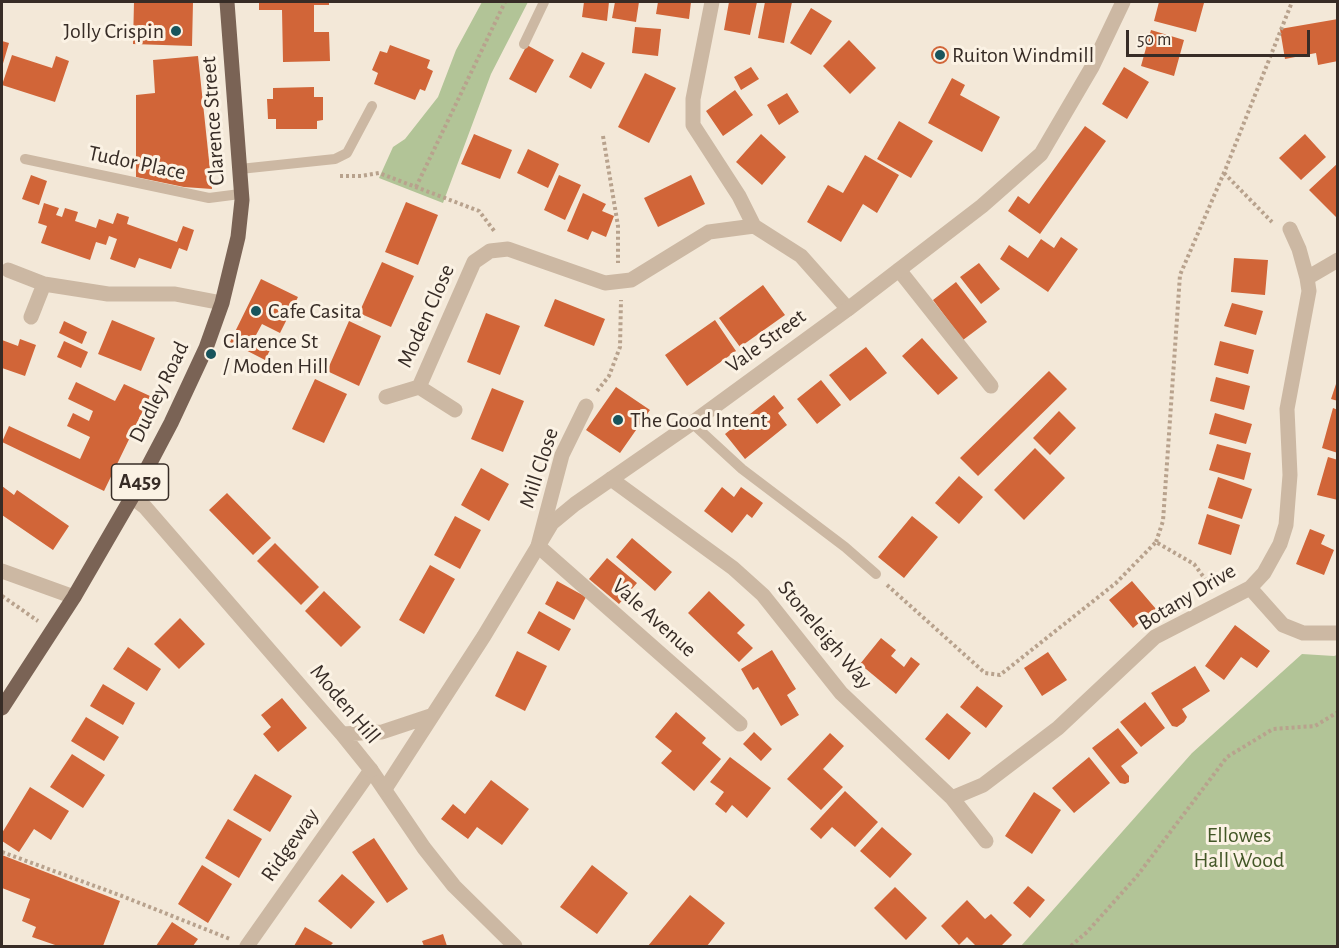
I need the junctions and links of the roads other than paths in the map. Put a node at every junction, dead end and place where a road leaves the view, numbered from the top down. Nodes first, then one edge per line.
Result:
1 (227, 2) edge
2 (544, 2) edge
3 (712, 2) edge
4 (1123, 2) edge
5 (524, 44) dead end
6 (372, 106) dead end
7 (25, 159) dead end
8 (240, 169) junction
9 (240, 194) junction
10 (754, 226) junction
11 (1292, 233) road end
12 (238, 237) joint
13 (1338, 260) edge
14 (8, 270) dead end
15 (899, 270) junction
16 (1307, 278) junction
17 (44, 284) junction
18 (222, 303) junction
19 (848, 309) junction
20 (30, 317) dead end
21 (991, 386) dead end
22 (419, 387) junction
23 (386, 397) dead end
24 (586, 406) dead end
25 (455, 410) dead end
26 (692, 423) junction
27 (611, 479) junction
28 (132, 497) junction
29 (538, 546) junction
30 (2, 571) edge
31 (876, 574) road end
32 (1250, 588) junction
33 (74, 597) junction
34 (1338, 633) edge
35 (2, 708) edge
36 (433, 715) junction
37 (740, 724) dead end
38 (342, 734) junction
39 (371, 770) junction
40 (385, 789) junction
41 (952, 798) junction
42 (986, 841) dead end
43 (247, 946) edge
44 (515, 946) edge

1 - 8 main road, Clarence Street / A459
2 - 5 lane
3 - 10 street
4 - 15 street, Vale Street
6 - 8 lane
7 - 9 lane, Tudor Place
8 - 9 main road, Clarence Street / A459
9 - 12 main road, Clarence Street / A459
10 - 19 street
10 - 22 street, Moden Close
11 - 16 street, Botany Drive
12 - 18 main road, Dudley Road / A459
13 - 16 street
14 - 17 street
15 - 19 street, Vale Street
15 - 21 street
16 - 32 street, Botany Drive
17 - 18 street
17 - 20 street
18 - 28 main road, Dudley Road / A459
19 - 26 street, Vale Street
22 - 23 street, Moden Close
22 - 25 street, Moden Close
24 - 29 street, Mill Close
26 - 27 street, Vale Street
26 - 31 lane
27 - 29 street, Vale Street
27 - 41 street, Stoneleigh Way
28 - 33 main road, Dudley Road / A459
28 - 38 street, Moden Hill
29 - 36 street, Vale Street
29 - 37 street, Vale Avenue
30 - 33 street
32 - 34 street
32 - 41 street, Botany Drive
33 - 35 main road, Dudley Road / A459
36 - 38 street
36 - 40 street, Vale Street
38 - 39 street, Moden Hill
39 - 40 street, Moden Hill
39 - 43 street, Ridgeway
40 - 44 street, Moden Hill
41 - 42 street, Stoneleigh Way

